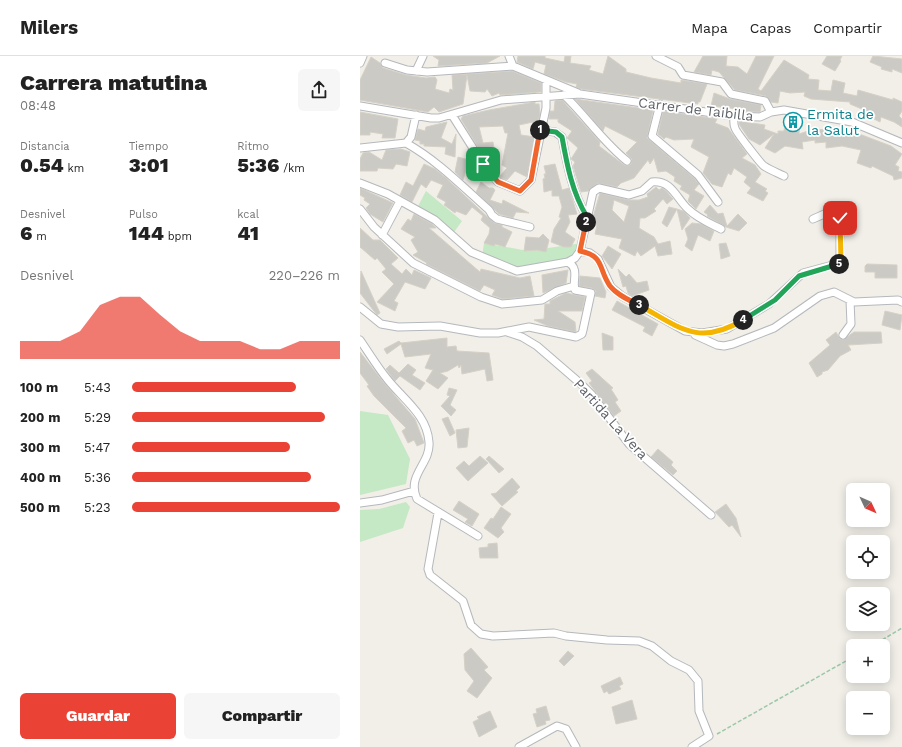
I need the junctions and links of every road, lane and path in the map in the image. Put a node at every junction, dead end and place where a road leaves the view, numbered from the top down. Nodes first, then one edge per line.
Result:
1 (363, 56) edge
2 (423, 56) edge
3 (508, 56) edge
4 (656, 56) edge
5 (360, 63) edge
6 (384, 63) dead end
7 (513, 66) junction
8 (416, 71) junction
9 (546, 80) junction
10 (580, 94) junction
11 (545, 95) junction
12 (564, 95) junction
13 (660, 104) junction
14 (360, 106) edge
15 (771, 112) junction
16 (416, 115) junction
17 (452, 115) junction
18 (734, 116) junction
19 (540, 130) junction
20 (406, 143) junction
21 (902, 143) edge
22 (360, 148) edge
23 (627, 162) dead end
24 (784, 176) dead end
25 (360, 183) edge
26 (400, 201) junction
27 (718, 202) dead end
28 (360, 210) edge
29 (587, 217) junction
30 (813, 219) dead end
31 (530, 227) dead end
32 (721, 229) dead end
33 (382, 235) junction
34 (580, 251) junction
35 (568, 262) junction
36 (574, 286) junction
37 (850, 300) junction
38 (902, 302) edge
39 (360, 307) edge
40 (685, 331) junction
41 (505, 332) junction
42 (843, 335) dead end
43 (360, 340) edge
44 (414, 492) junction
45 (360, 503) edge
46 (438, 512) junction
47 (711, 515) dead end
48 (478, 536) dead end
49 (902, 628) edge
50 (884, 639) edge
51 (846, 661) edge
52 (709, 736) junction
53 (520, 747) edge
54 (576, 747) edge
55 (692, 747) edge

1 - 5 street
2 - 8 street
3 - 7 street
4 - 15 street
6 - 8 street
7 - 8 street
7 - 9 street
9 - 10 street
9 - 11 street
10 - 12 street
10 - 13 street, Carrer de Taibilla
11 - 12 street
11 - 17 street
11 - 19 street
12 - 23 street
13 - 18 street, Carrer de Taibilla
13 - 27 street
14 - 16 street
15 - 18 street, Carrer de Taibilla
15 - 21 street, Carrer de Taibilla
16 - 17 street
16 - 20 street
17 - 19 street
18 - 24 street
19 - 29 street
20 - 22 street
20 - 31 street
25 - 26 street
26 - 33 street
26 - 35 street
28 - 33 street
29 - 32 street
29 - 34 street
30 - 40 street
33 - 36 street
34 - 35 street
34 - 40 street
35 - 36 street
36 - 41 street
37 - 38 street
37 - 40 street
37 - 42 street
39 - 41 street
41 - 47 street, Partida La Vera
43 - 44 street
44 - 45 street
44 - 46 street
46 - 48 street
46 - 52 street
49 - 50 path
51 - 52 path
52 - 55 street
53 - 54 street

